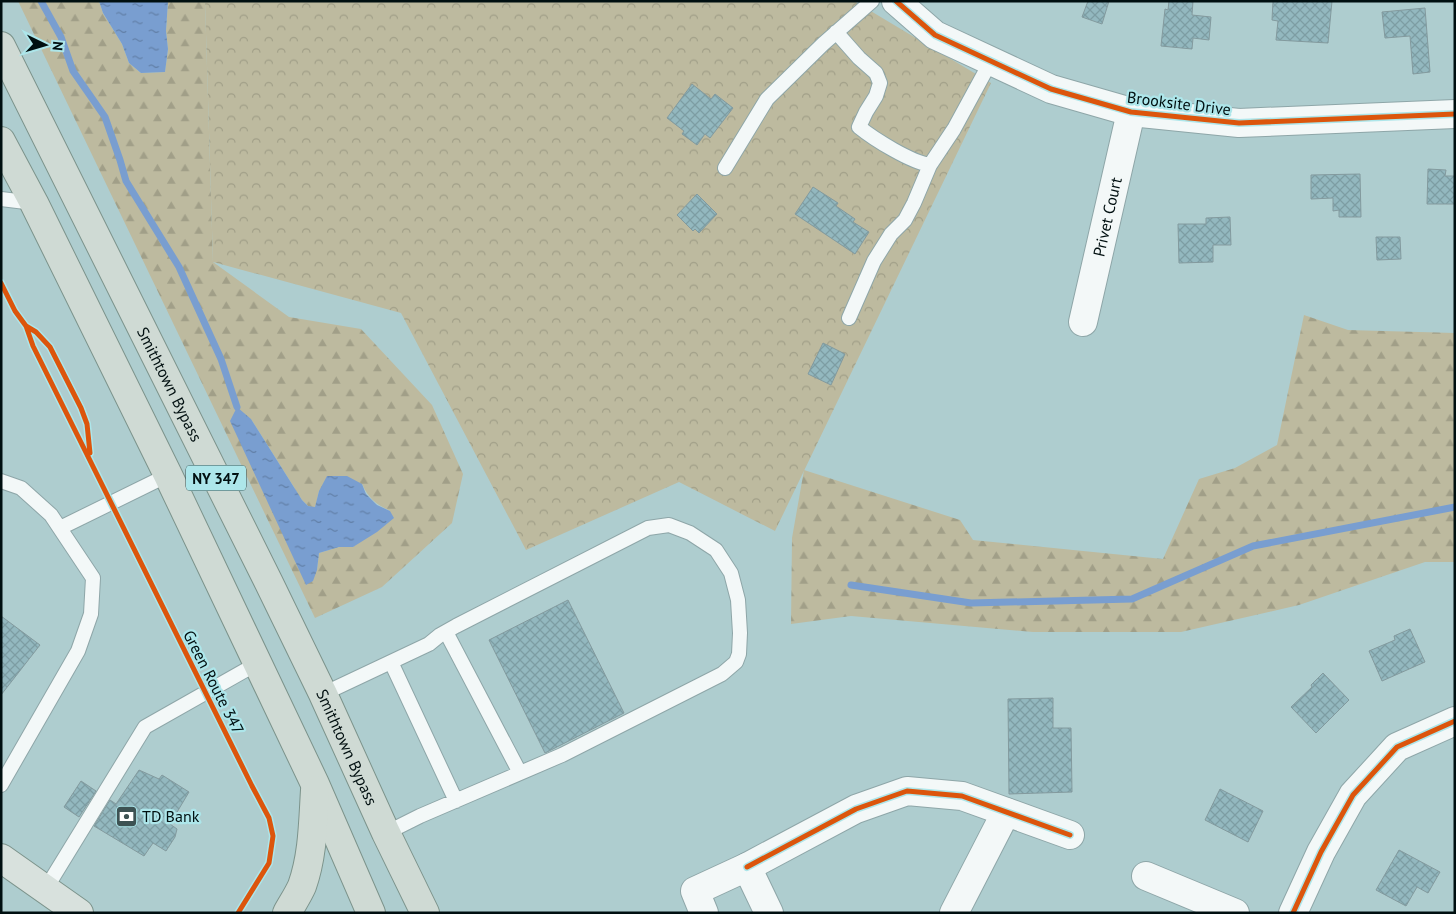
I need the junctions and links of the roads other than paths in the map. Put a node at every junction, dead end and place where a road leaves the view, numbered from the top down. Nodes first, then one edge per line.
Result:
1 (872, 1) edge
2 (896, 1) edge
3 (836, 32) junction
4 (1, 46) edge
5 (991, 61) junction
6 (1131, 112) junction
7 (1455, 114) edge
8 (1, 140) edge
9 (930, 165) junction
10 (725, 168) dead end
11 (1, 199) edge
12 (34, 203) junction
13 (849, 318) dead end
14 (1083, 322) dead end
15 (168, 475) junction
16 (1, 481) edge
17 (60, 528) junction
18 (446, 632) junction
19 (390, 662) junction
20 (258, 663) junction
21 (323, 694) junction
22 (1455, 721) edge
23 (520, 774) junction
24 (2, 784) edge
25 (316, 784) junction
26 (456, 801) junction
27 (1006, 812) junction
28 (386, 833) junction
29 (1070, 835) dead end
30 (1, 858) edge
31 (747, 866) junction
32 (1146, 876) dead end
33 (45, 890) junction
34 (79, 913) edge
35 (287, 913) edge
36 (371, 913) edge
37 (425, 913) edge
38 (704, 913) edge
39 (769, 913) edge
40 (954, 913) edge
41 (1235, 913) edge
42 (1293, 913) edge

1 - 3 lane
2 - 5 street, Brooksite Drive
3 - 9 lane
3 - 10 lane
4 - 21 highway, Smithtown Bypass / NY 347
5 - 6 street, Brooksite Drive
5 - 9 lane
6 - 7 street, Brooksite Drive
6 - 14 street, Privet Court
8 - 12 highway, NY 347
9 - 13 lane
11 - 12 lane
12 - 15 highway, NY 347
15 - 17 lane
15 - 20 highway, NY 347
16 - 17 lane
17 - 24 lane
18 - 19 lane
18 - 23 lane
18 - 23 lane
19 - 21 lane
19 - 26 lane
20 - 25 highway, NY 347
20 - 33 lane
21 - 28 highway, Smithtown Bypass / NY 347
22 - 42 street
23 - 26 lane
25 - 35 highway
25 - 36 highway, NY 347
26 - 28 lane
27 - 29 street
27 - 31 street
27 - 40 street
28 - 37 highway, Smithtown Bypass / NY 347
30 - 33 main road
31 - 38 street
31 - 39 street
32 - 41 street
33 - 34 main road

